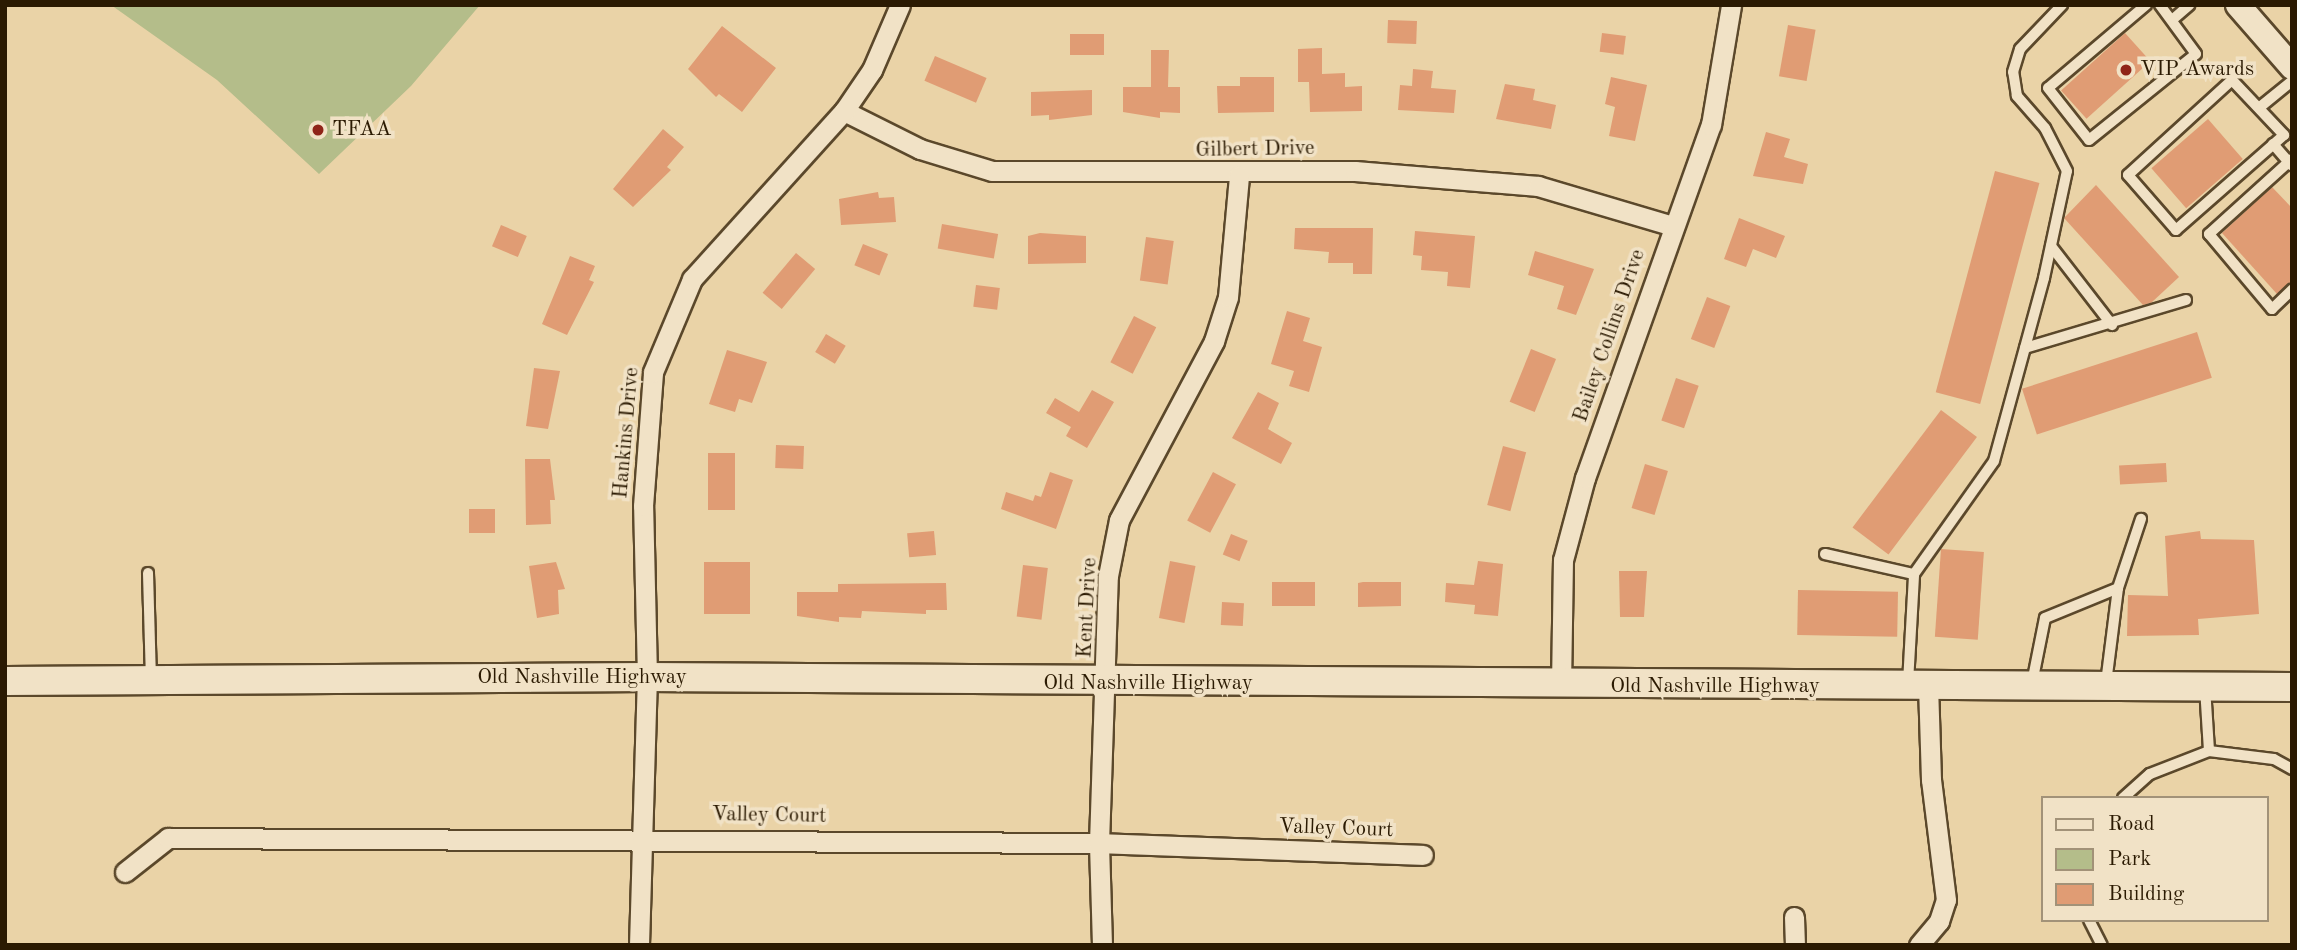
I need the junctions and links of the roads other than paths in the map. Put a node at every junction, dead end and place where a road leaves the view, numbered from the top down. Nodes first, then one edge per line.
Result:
1 (900, 5) edge
2 (1731, 5) edge
3 (2062, 5) edge
4 (2146, 5) edge
5 (2160, 5) edge
6 (2189, 5) edge
7 (2238, 5) edge
8 (2172, 20) junction
9 (2292, 70) edge
10 (2260, 107) junction
11 (844, 111) junction
12 (2273, 144) junction
13 (2291, 162) edge
14 (1239, 175) junction
15 (1673, 226) junction
16 (2051, 246) junction
17 (2292, 290) edge
18 (2186, 300) dead end
19 (2112, 325) junction
20 (2025, 348) junction
21 (2140, 519) dead end
22 (1825, 554) dead end
23 (148, 573) dead end
24 (1913, 574) junction
25 (2118, 588) junction
26 (648, 677) junction
27 (151, 680) junction
28 (5, 681) edge
29 (1107, 684) junction
30 (1561, 687) junction
31 (1918, 687) junction
32 (2032, 687) junction
33 (2105, 687) junction
34 (2205, 687) junction
35 (2292, 687) edge
36 (2209, 751) junction
37 (2292, 769) edge
38 (2125, 796) edge
39 (642, 837) junction
40 (1099, 843) junction
41 (1423, 855) dead end
42 (125, 872) dead end
43 (1794, 917) dead end
44 (2090, 922) edge
45 (639, 945) edge
46 (1102, 945) edge
47 (1795, 945) edge
48 (1919, 945) edge
49 (2102, 945) edge

1 - 11 street, Hankins Drive
2 - 15 street, Bailey Collins Drive
3 - 16 lane
4 - 8 lane
5 - 8 lane
6 - 8 lane
7 - 9 street
9 - 10 lane
10 - 12 lane
10 - 12 lane
11 - 14 street, Gilbert Drive
11 - 26 street, Hankins Drive
12 - 13 lane
13 - 17 lane
14 - 15 street, Gilbert Drive
14 - 29 street, Kent Drive
15 - 30 street, Bailey Collins Drive
16 - 19 lane
16 - 20 lane
18 - 19 lane
19 - 20 lane
20 - 24 lane
21 - 25 lane
22 - 24 lane
23 - 27 lane
24 - 31 lane
25 - 32 lane
25 - 33 lane
26 - 27 main road, Old Nashville Highway
26 - 29 main road, Old Nashville Highway
26 - 39 street, Hankins Drive
27 - 28 main road, Old Nashville Highway
29 - 30 main road, Old Nashville Highway
29 - 40 street, Kent Drive
30 - 31 main road, Old Nashville Highway
31 - 32 main road, Old Nashville Highway
31 - 48 street
32 - 33 main road, Old Nashville Highway
33 - 34 main road, Old Nashville Highway
34 - 35 main road, Old Nashville Highway
34 - 36 lane
36 - 37 lane
36 - 38 lane
39 - 40 street, Valley Court
39 - 42 street, Valley Court
39 - 45 street, Hankins Drive
40 - 41 street, Valley Court
40 - 46 street, Kent Drive
43 - 47 street
44 - 49 lane

